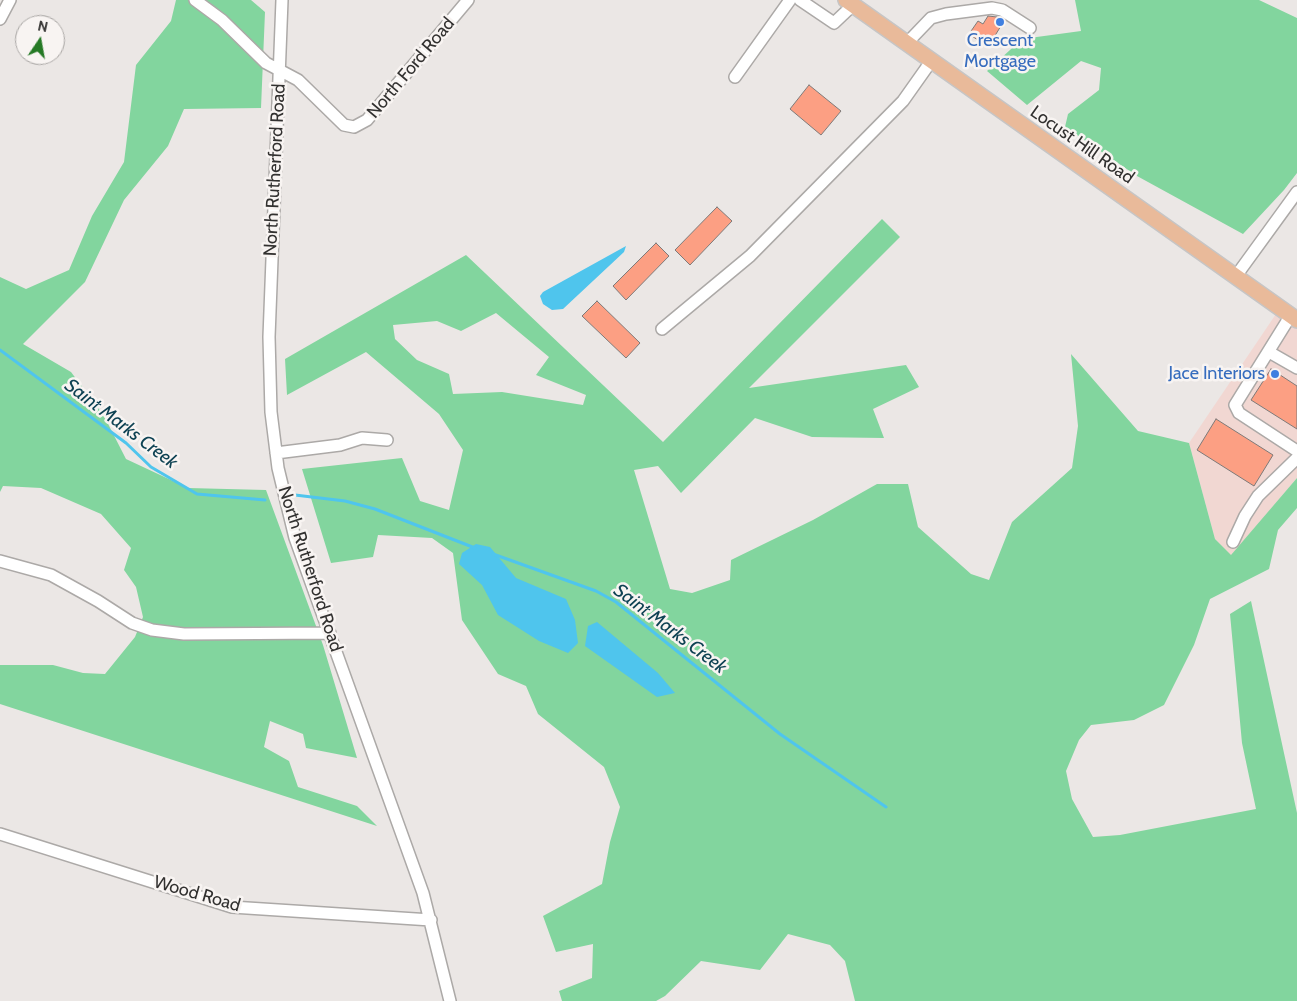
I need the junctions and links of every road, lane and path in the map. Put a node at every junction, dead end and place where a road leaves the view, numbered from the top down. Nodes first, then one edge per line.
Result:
1 (10, 0) edge
2 (194, 0) edge
3 (282, 0) edge
4 (468, 0) edge
5 (790, 0) edge
6 (800, 0) edge
7 (850, 2) edge
8 (0, 19) edge
9 (1030, 28) dead end
10 (907, 43) junction
11 (932, 60) junction
12 (280, 69) junction
13 (735, 77) dead end
14 (1297, 192) edge
15 (1236, 276) junction
16 (1294, 317) edge
17 (662, 329) dead end
18 (1269, 352) junction
19 (1297, 368) edge
20 (387, 440) dead end
21 (1297, 451) edge
22 (276, 453) junction
23 (1297, 458) edge
24 (1233, 542) dead end
25 (0, 561) edge
26 (330, 633) junction
27 (0, 834) edge
28 (430, 920) junction
29 (450, 1001) edge

1 - 8 street
2 - 12 street
3 - 12 street, North Rutherford Road
4 - 12 street, North Ford Road
5 - 13 street
6 - 7 street
7 - 10 main road, Locust Hill Road
9 - 10 street
10 - 11 main road, Locust Hill Road
11 - 15 main road, Locust Hill Road
11 - 17 street
12 - 22 street, North Rutherford Road
14 - 15 street
15 - 16 main road, Locust Hill Road
16 - 18 street
18 - 19 street
18 - 21 street
20 - 22 street
22 - 26 street, North Rutherford Road
23 - 24 street
25 - 26 street
26 - 28 street, North Rutherford Road
27 - 28 street, Wood Road
28 - 29 street, North Rutherford Road

